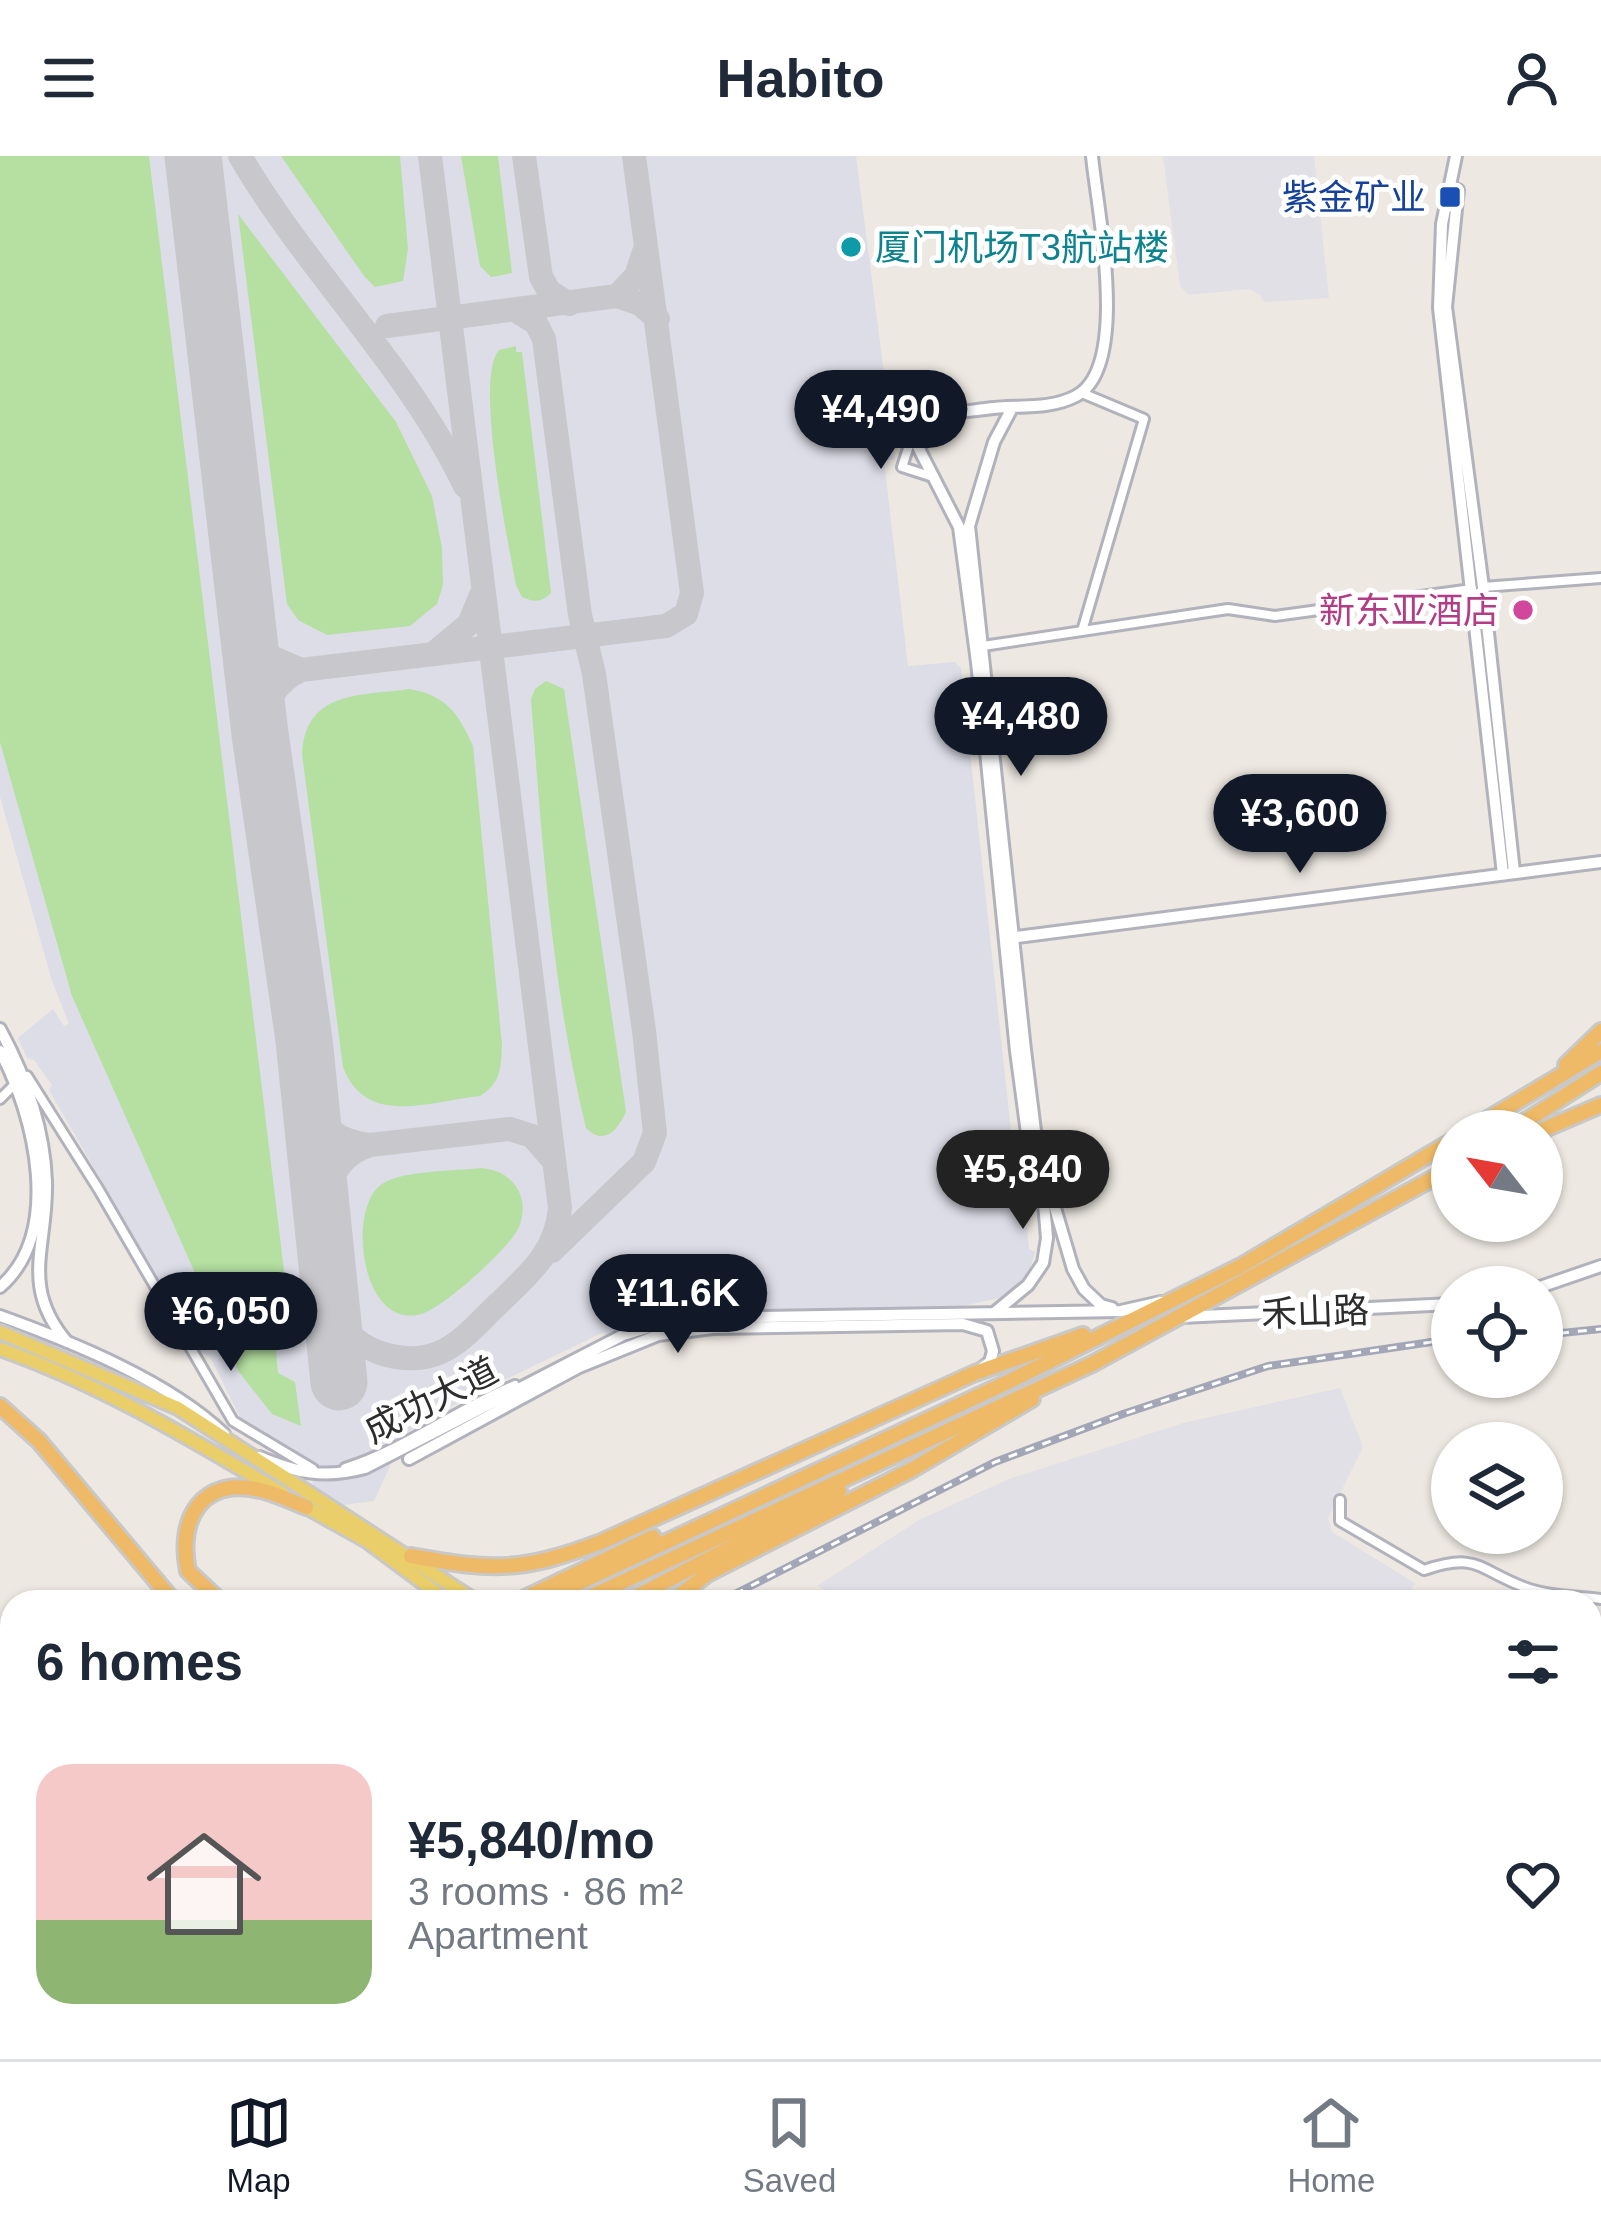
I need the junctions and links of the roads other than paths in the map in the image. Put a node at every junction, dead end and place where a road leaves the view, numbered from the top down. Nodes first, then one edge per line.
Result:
1 (1092, 156) edge
2 (1460, 156) edge
3 (1082, 393) junction
4 (1012, 408) junction
5 (914, 429) junction
6 (933, 477) junction
7 (1601, 578) edge
8 (1478, 588) junction
9 (1082, 631) junction
10 (983, 646) junction
11 (1601, 862) edge
12 (1508, 873) junction
13 (1010, 938) junction
14 (0, 1030) edge
15 (1601, 1031) edge
16 (0, 1051) edge
17 (1601, 1052) edge
18 (19, 1065) junction
19 (1601, 1072) edge
20 (1552, 1080) junction
21 (15, 1084) junction
22 (0, 1099) edge
23 (1601, 1105) edge
24 (1503, 1110) edge
25 (1542, 1110) edge
26 (1563, 1121) edge
27 (1431, 1153) edge
28 (1431, 1183) edge
29 (1601, 1266) edge
30 (0, 1267) edge
31 (11, 1278) junction
32 (1563, 1279) edge
33 (0, 1287) edge
34 (1431, 1305) edge
35 (994, 1313) junction
36 (1124, 1315) junction
37 (0, 1316) edge
38 (1177, 1317) junction
39 (0, 1332) edge
40 (70, 1344) junction
41 (0, 1349) edge
42 (1092, 1364) junction
43 (561, 1366) junction
44 (976, 1372) junction
45 (1034, 1389) junction
46 (0, 1406) edge
47 (240, 1449) junction
48 (409, 1459) dead end
49 (1340, 1500) dead end
50 (306, 1507) junction
51 (412, 1556) junction
52 (163, 1590) edge
53 (208, 1590) edge
54 (433, 1590) edge
55 (460, 1590) edge
56 (553, 1590) edge
57 (605, 1590) edge
58 (649, 1590) edge
59 (686, 1590) edge
60 (1540, 1590) edge

1 - 3 main road
2 - 8 main road
3 - 4 main road
3 - 9 street
4 - 5 main road
4 - 10 main road
5 - 6 main road
5 - 6 street
6 - 13 main road
7 - 8 street
8 - 9 street
8 - 12 main road
9 - 10 street
10 - 13 main road
11 - 12 main road
12 - 13 main road
13 - 35 main road
13 - 36 main road
14 - 18 main road
15 - 20 highway
16 - 21 main road
17 - 20 highway
18 - 40 main road
18 - 43 street
19 - 25 highway
20 - 24 highway
21 - 22 street
21 - 31 main road
23 - 26 highway
27 - 36 highway
28 - 38 highway
29 - 32 main road
30 - 31 street
31 - 33 main road
34 - 38 main road, 禾山路
35 - 36 main road, 成功大道
35 - 43 main road, 成功大道
36 - 44 highway
36 - 56 highway
37 - 40 main road, 成功大道
38 - 42 highway
39 - 47 main road
40 - 47 main road, 成功大道
41 - 50 main road
42 - 45 highway
42 - 59 highway
43 - 47 main road, 成功大道
44 - 48 main road, 成功大道
44 - 51 highway
45 - 57 highway
45 - 58 highway
46 - 52 highway
47 - 51 main road
49 - 60 street
50 - 53 highway
50 - 54 main road
51 - 55 main road

